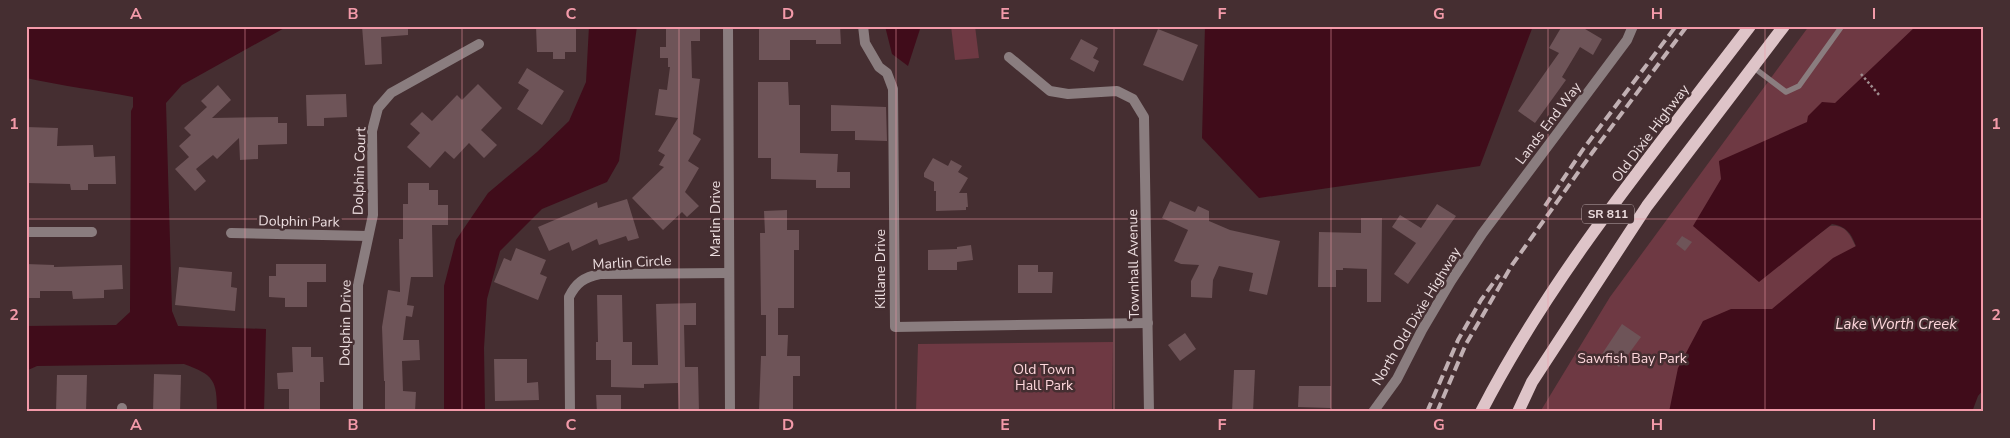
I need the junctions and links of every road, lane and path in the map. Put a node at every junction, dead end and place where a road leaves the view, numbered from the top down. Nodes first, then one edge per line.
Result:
1 (728, 26) edge
2 (863, 26) edge
3 (1633, 26) edge
4 (1750, 26) edge
5 (1784, 26) edge
6 (1842, 26) edge
7 (479, 44) dead end
8 (1009, 57) dead end
9 (1753, 67) junction
10 (1860, 74) dead end
11 (1880, 96) dead end
12 (26, 232) edge
13 (92, 232) dead end
14 (231, 233) dead end
15 (1482, 234) joint
16 (368, 236) junction
17 (730, 273) junction
18 (1148, 323) junction
19 (358, 412) edge
20 (570, 412) edge
21 (730, 412) edge
22 (1149, 412) edge
23 (1373, 412) edge
24 (1481, 412) edge
25 (1518, 412) edge

1 - 17 street, Marlin Drive
2 - 18 street, Killane Drive
3 - 15 street, Lands End Way
4 - 24 main road, Old Dixie Highway / SR 811
5 - 9 main road, SR 811
6 - 9 lane
7 - 16 street, Dolphin Court
8 - 18 street, Townhall Avenue
9 - 25 main road, SR 811
10 - 11 path
12 - 13 street
14 - 16 street, Dolphin Park
15 - 23 street, North Old Dixie Highway
16 - 19 street, Dolphin Drive
17 - 20 street, Marlin Circle
17 - 21 street, Marlin Drive
18 - 22 street, Townhall Avenue

